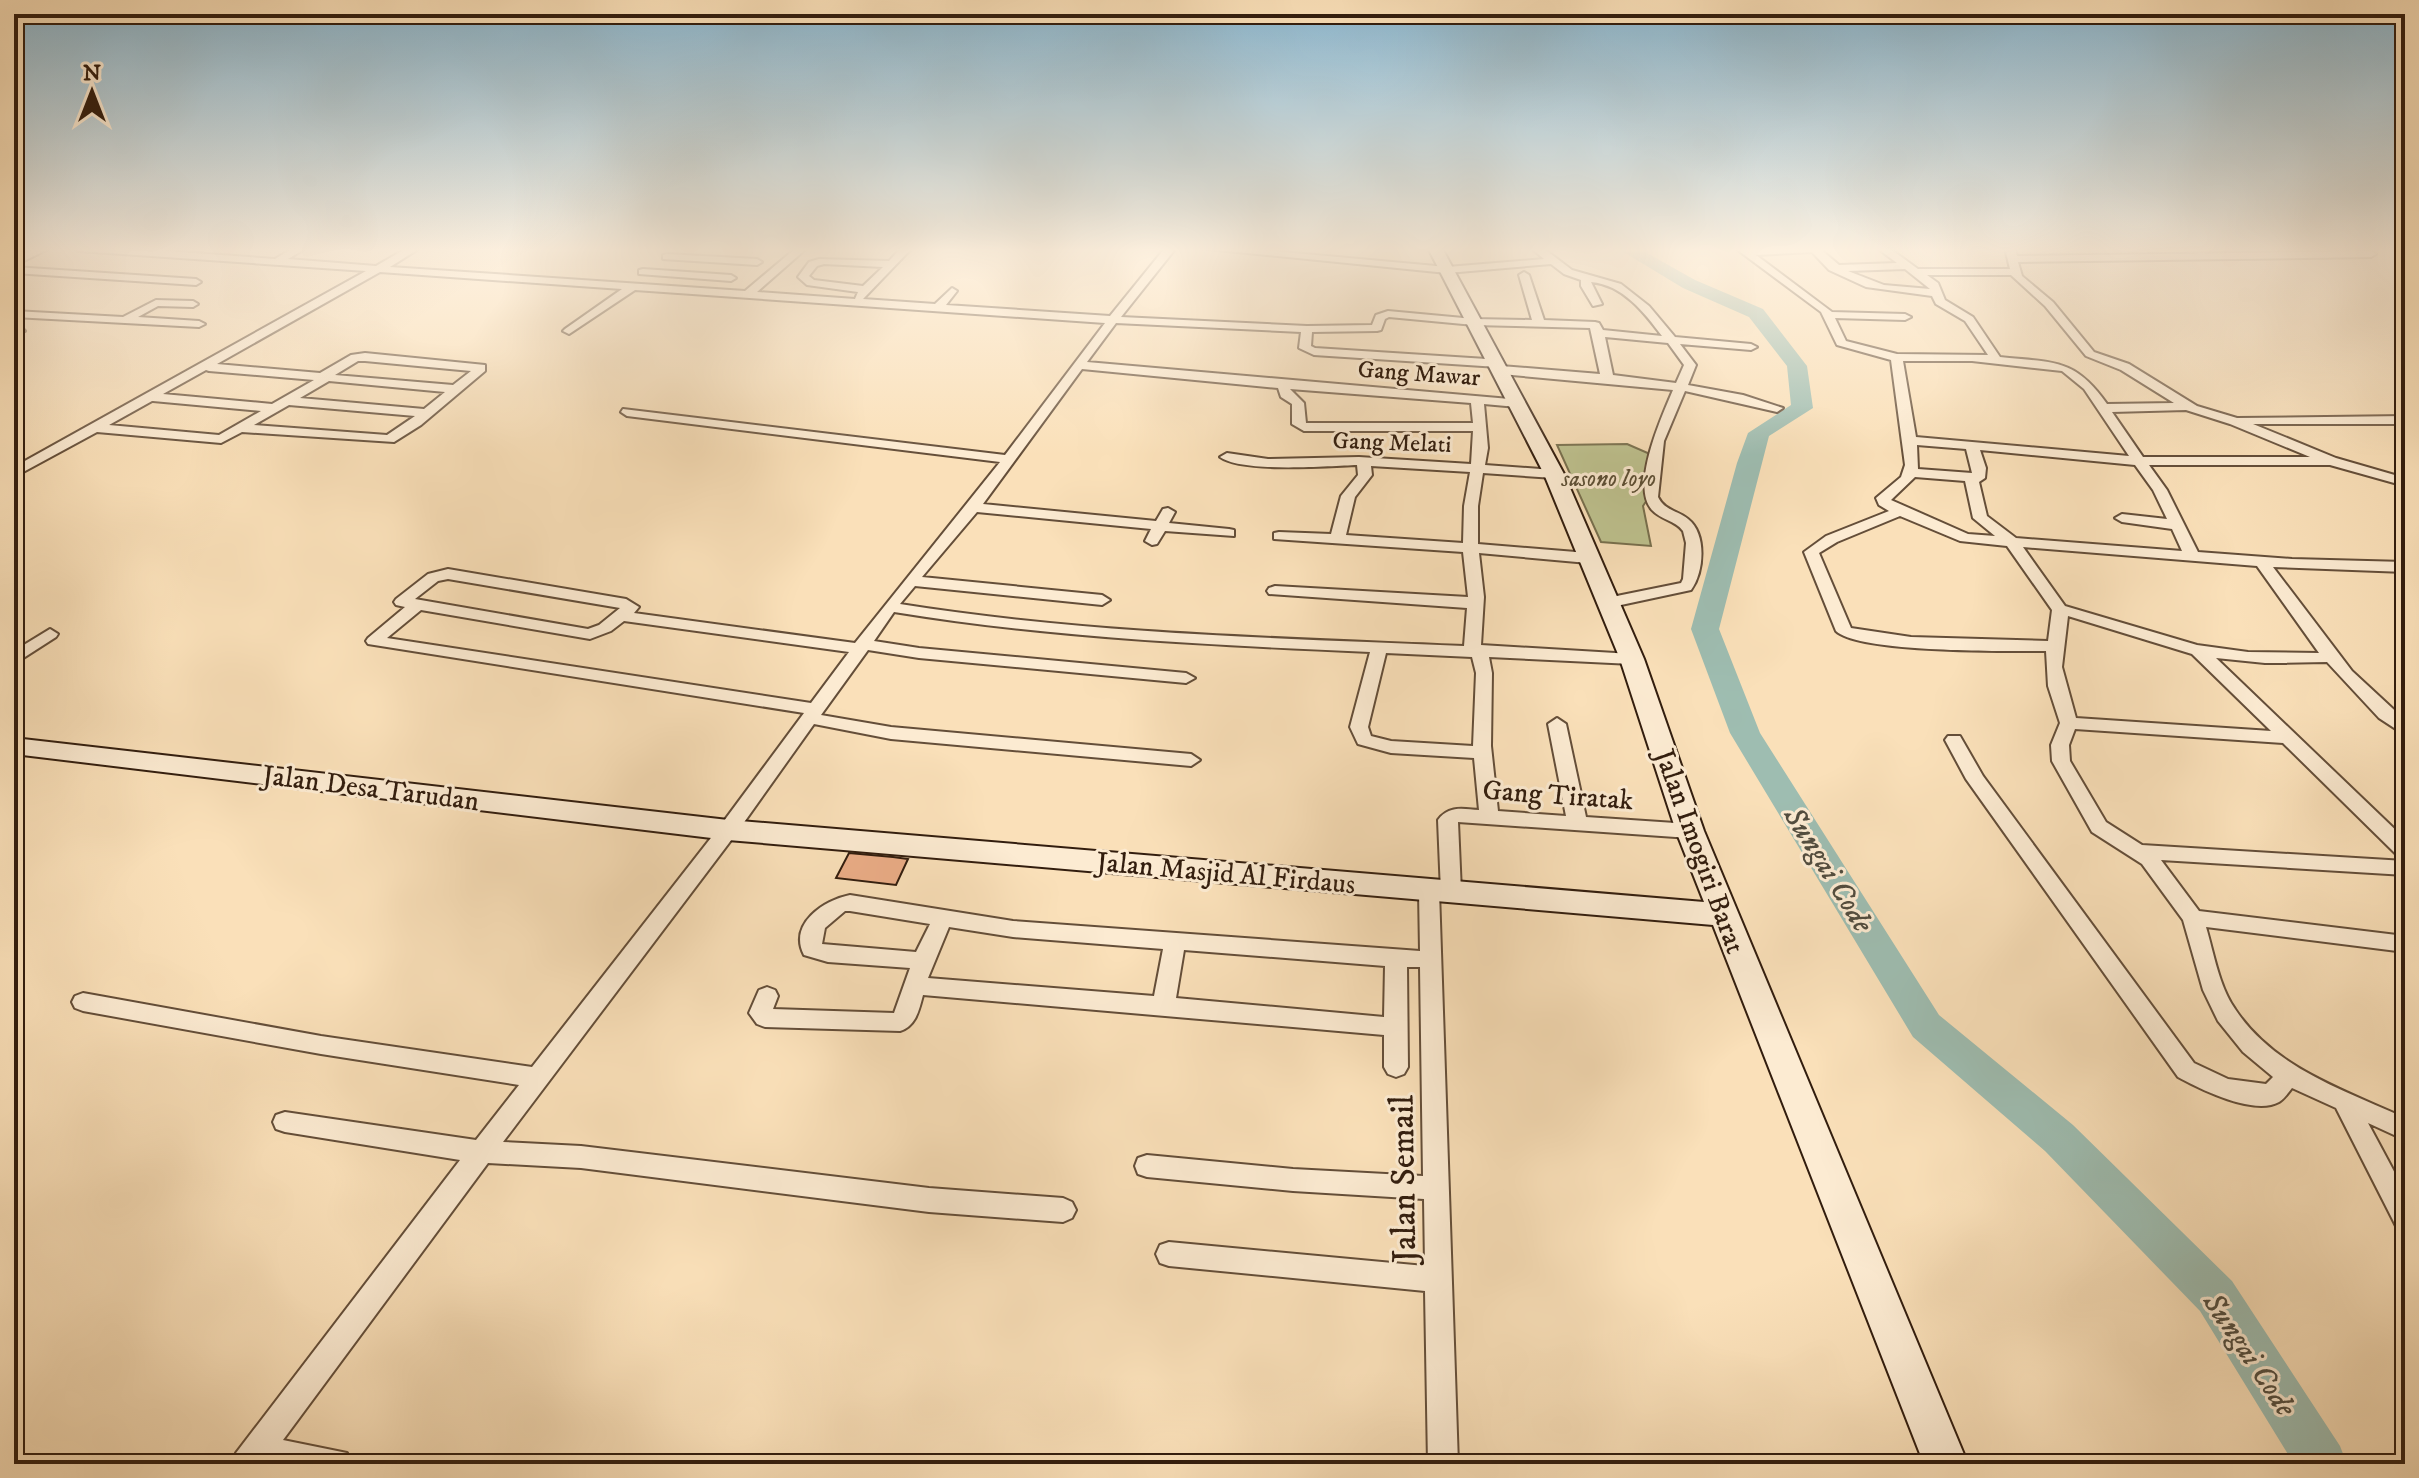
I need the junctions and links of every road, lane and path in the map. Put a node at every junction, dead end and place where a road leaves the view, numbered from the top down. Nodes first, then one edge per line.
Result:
1 (69, 317) edge
2 (131, 317) edge
3 (294, 317) edge
4 (587, 317) edge
5 (1069, 317) edge
6 (1115, 317) edge
7 (1380, 317) edge
8 (1420, 317) edge
9 (1471, 317) edge
10 (1537, 317) edge
11 (1589, 317) edge
12 (1649, 317) edge
13 (1832, 317) edge
14 (1966, 317) edge
15 (2059, 317) edge
16 (125, 320) junction
17 (1113, 320) junction
18 (1474, 322) junction
19 (1539, 323) junction
20 (199, 324) dead end
21 (1307, 329) junction
22 (1596, 329) junction
23 (569, 331) dead end
24 (1666, 337) junction
25 (1751, 347) dead end
26 (1897, 358) junction
27 (1996, 359) junction
28 (2104, 359) junction
29 (1079, 365) junction
30 (2056, 365) junction
31 (209, 367) junction
32 (1499, 367) junction
33 (326, 377) junction
34 (1607, 377) junction
35 (1283, 385) junction
36 (1681, 386) junction
37 (453, 389) junction
38 (1408, 395) junction
39 (153, 397) junction
40 (1477, 400) junction
41 (1517, 403) junction
42 (281, 405) junction
43 (2187, 406) junction
44 (1777, 408) dead end
45 (2103, 408) junction
46 (627, 412) dead end
47 (425, 413) junction
48 (2405, 420) edge
49 (2235, 421) junction
50 (805, 422) dead end
51 (1410, 426) junction
52 (1479, 427) junction
53 (95, 428) junction
54 (241, 428) junction
55 (794, 433) junction
56 (1910, 440) junction
57 (782, 444) dead end
58 (1971, 444) junction
59 (1227, 457) dead end
60 (1008, 459) junction
61 (2139, 461) junction
62 (2331, 461) junction
63 (1364, 462) junction
64 (1479, 468) junction
65 (14, 473) edge
66 (1911, 473) junction
67 (1554, 474) junction
68 (1971, 479) junction
69 (2405, 482) edge
70 (973, 507) junction
71 (1899, 511) junction
72 (1168, 512) dead end
73 (2178, 525) junction
74 (1161, 527) junction
75 (1229, 533) dead end
76 (1279, 536) dead end
77 (2010, 540) junction
78 (1152, 541) dead end
79 (1337, 541) junction
80 (1470, 548) junction
81 (2135, 550) junction
82 (2192, 555) junction
83 (1588, 558) junction
84 (2262, 562) junction
85 (2405, 567) edge
86 (911, 581) junction
87 (1275, 591) dead end
88 (1102, 600) dead end
89 (1607, 603) junction
90 (1475, 604) junction
91 (416, 606) junction
92 (890, 607) junction
93 (2060, 610) junction
94 (623, 616) junction
95 (50, 634) dead end
96 (861, 646) junction
97 (2055, 646) junction
98 (1379, 649) junction
99 (1476, 650) junction
100 (2198, 650) junction
101 (2334, 657) junction
102 (14, 659) edge
103 (1632, 659) junction
104 (1186, 678) dead end
105 (812, 713) junction
106 (2069, 723) junction
107 (1557, 724) dead end
108 (2405, 729) edge
109 (2290, 738) junction
110 (1954, 740) dead end
111 (14, 746) edge
112 (1482, 753) junction
113 (1191, 760) dead end
114 (1489, 815) junction
115 (1577, 822) junction
116 (728, 830) junction
117 (1690, 831) junction
118 (2405, 851) edge
119 (2140, 852) junction
120 (2405, 868) edge
121 (1440, 892) junction
122 (1723, 915) junction
123 (943, 918) junction
124 (2193, 918) junction
125 (1175, 940) junction
126 (2405, 944) edge
127 (1396, 959) junction
128 (1431, 959) junction
129 (923, 961) junction
130 (915, 986) junction
131 (767, 996) dead end
132 (83, 1002) dead end
133 (1163, 1006) junction
134 (1395, 1027) junction
135 (1396, 1067) dead end
136 (2289, 1076) junction
137 (537, 1078) junction
138 (2345, 1103) junction
139 (2393, 1118) edge
140 (285, 1122) dead end
141 (2405, 1129) edge
142 (482, 1152) junction
143 (1147, 1166) dead end
144 (1437, 1188) junction
145 (1063, 1210) dead end
146 (2405, 1218) edge
147 (1169, 1254) dead end
148 (1439, 1280) junction
149 (252, 1457) edge
150 (336, 1464) edge
151 (1443, 1464) edge
152 (1946, 1464) edge

1 - 16 street
2 - 16 street
3 - 31 street
4 - 23 street
5 - 17 street
6 - 17 street
7 - 21 street
8 - 18 street
9 - 18 main road, Jalan Imogiri Barat
10 - 19 street
11 - 22 street
12 - 24 street
13 - 26 street
14 - 27 street
15 - 28 street
16 - 20 street
17 - 21 street
17 - 29 street
18 - 19 street
18 - 32 main road, Jalan Imogiri Barat
19 - 22 street
21 - 32 street
22 - 24 street
22 - 34 street
24 - 25 street
24 - 36 street
26 - 27 street
26 - 56 street
27 - 30 street
28 - 30 street
28 - 43 street
29 - 35 street, Gang Mawar
29 - 60 street
30 - 45 street
31 - 33 street
31 - 39 street
32 - 34 street
32 - 41 main road, Jalan Imogiri Barat
33 - 37 street
33 - 37 street
33 - 42 street
34 - 36 street
35 - 38 street, Gang Mawar
35 - 51 street
36 - 44 street
36 - 89 street
37 - 47 street
38 - 40 street, Gang Mawar
38 - 51 street
39 - 42 street
39 - 53 street
40 - 41 street, Gang Mawar
40 - 52 street
41 - 67 main road, Jalan Imogiri Barat
42 - 47 street
42 - 54 street
43 - 45 street
43 - 49 street
45 - 61 street
46 - 55 street
47 - 54 street
48 - 49 street
49 - 62 street
50 - 55 street
51 - 52 street
52 - 64 street
53 - 54 street
53 - 65 street
55 - 57 street
55 - 60 street
56 - 58 street
56 - 66 street
58 - 61 street
58 - 68 street
59 - 63 street, Gang Melati
60 - 70 street
61 - 62 street
61 - 73 street
62 - 69 street
63 - 64 street, Gang Melati
63 - 79 street
64 - 67 street, Gang Melati
64 - 80 street
66 - 68 street
66 - 71 street
67 - 83 main road, Jalan Imogiri Barat
68 - 77 street
70 - 74 street
70 - 86 street
71 - 77 street
71 - 97 street
72 - 74 street
73 - 81 street
73 - 82 street
74 - 75 street
74 - 78 street
76 - 79 street
77 - 81 street
77 - 93 street
79 - 80 street
80 - 83 street
80 - 90 street
81 - 82 street
82 - 84 street
83 - 89 main road, Jalan Imogiri Barat
84 - 85 street
84 - 101 street
86 - 88 street
86 - 92 street
87 - 90 street
89 - 103 main road, Jalan Imogiri Barat
90 - 99 street
91 - 94 street
91 - 94 street
91 - 105 street
92 - 96 street
92 - 98 street
93 - 97 street
93 - 100 street
94 - 96 street
95 - 102 street
96 - 104 street
96 - 105 street
97 - 106 street
98 - 99 street
98 - 112 street
99 - 103 street
99 - 112 street
100 - 101 street
100 - 109 street
101 - 108 street
103 - 117 main road, Jalan Imogiri Barat
105 - 113 street
105 - 116 street
106 - 109 street
106 - 119 street
107 - 115 street
109 - 118 street
110 - 136 street
111 - 116 main road, Jalan Desa Tarudan
112 - 114 street
114 - 115 street, Gang Tiratak
114 - 121 street, Gang Tiratak
115 - 117 street, Gang Tiratak
116 - 121 main road, Jalan Masjid Al Firdaus
116 - 137 street
117 - 122 main road, Jalan Imogiri Barat
119 - 120 street
119 - 124 street
121 - 122 main road, Jalan Masjid Al Firdaus
121 - 128 street, Jalan Semail
122 - 152 main road, Jalan Imogiri Barat
123 - 125 street
123 - 129 street
123 - 129 street
124 - 126 street
124 - 136 street
125 - 127 street
125 - 133 street
127 - 128 street
127 - 134 street
128 - 144 street, Jalan Semail
129 - 130 street
130 - 131 street
130 - 133 street
132 - 137 street
133 - 134 street
134 - 135 street
136 - 138 street
137 - 142 street
138 - 139 street
138 - 146 street
139 - 141 street
140 - 142 street
142 - 145 street
142 - 149 street
143 - 144 street
144 - 148 street, Jalan Semail
147 - 148 street
148 - 151 street, Jalan Semail
149 - 150 street

